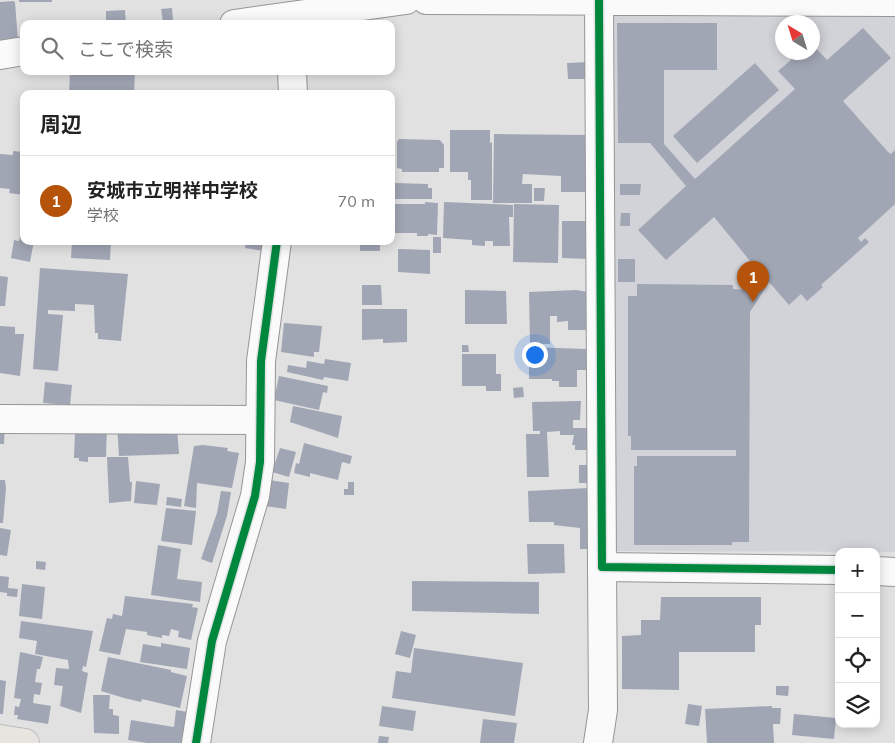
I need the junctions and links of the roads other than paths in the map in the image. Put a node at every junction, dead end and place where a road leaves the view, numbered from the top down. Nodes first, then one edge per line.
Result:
1 (406, 0) edge
2 (426, 0) edge
3 (599, 1) edge
4 (895, 2) edge
5 (274, 14) edge
6 (250, 20) edge
7 (20, 52) edge
8 (0, 54) edge
9 (292, 75) edge
10 (293, 90) edge
11 (276, 245) edge
12 (0, 418) edge
13 (260, 420) junction
14 (602, 568) junction
15 (835, 570) edge
16 (880, 571) edge
17 (895, 572) edge
18 (0, 739) edge
19 (25, 743) edge
20 (196, 743) edge
21 (598, 743) edge

1 - 5 street
2 - 3 street
3 - 4 street
3 - 14 street
5 - 6 street
7 - 8 street
9 - 10 street
11 - 13 street
12 - 13 street
13 - 20 street
14 - 15 street
14 - 21 street
16 - 17 street
18 - 19 main road

